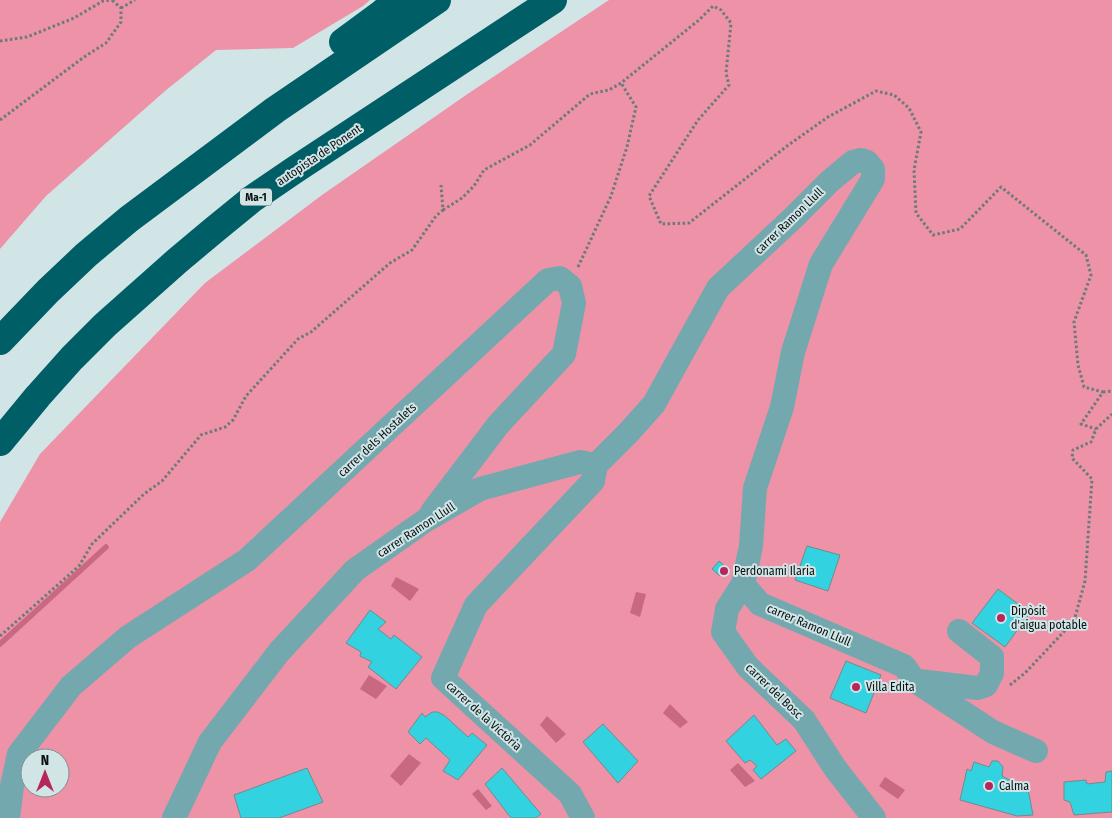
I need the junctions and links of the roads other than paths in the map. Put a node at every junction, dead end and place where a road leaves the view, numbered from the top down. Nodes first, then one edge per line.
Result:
1 (398, 0) edge
2 (437, 0) edge
3 (554, 0) edge
4 (275, 110) junction
5 (0, 342) edge
6 (0, 442) edge
7 (596, 465) junction
8 (426, 520) junction
9 (744, 584) junction
10 (960, 631) dead end
11 (915, 680) junction
12 (1036, 751) dead end
13 (580, 816) edge
14 (8, 818) edge
15 (174, 818) edge
16 (874, 818) edge

1 - 4 highway
2 - 4 highway
3 - 6 highway, autopista de Ponent / Ma-1
4 - 5 highway
7 - 8 street, carrer Ramon Llull
7 - 9 street, carrer Ramon Llull
7 - 13 street, carrer de la Victòria
8 - 14 street, carrer dels Hostalets
8 - 15 street, carrer Ramon Llull
9 - 11 street, carrer Ramon Llull
9 - 16 street, carrer del Bosc
10 - 11 street
11 - 12 street, carrer Ramon Llull

